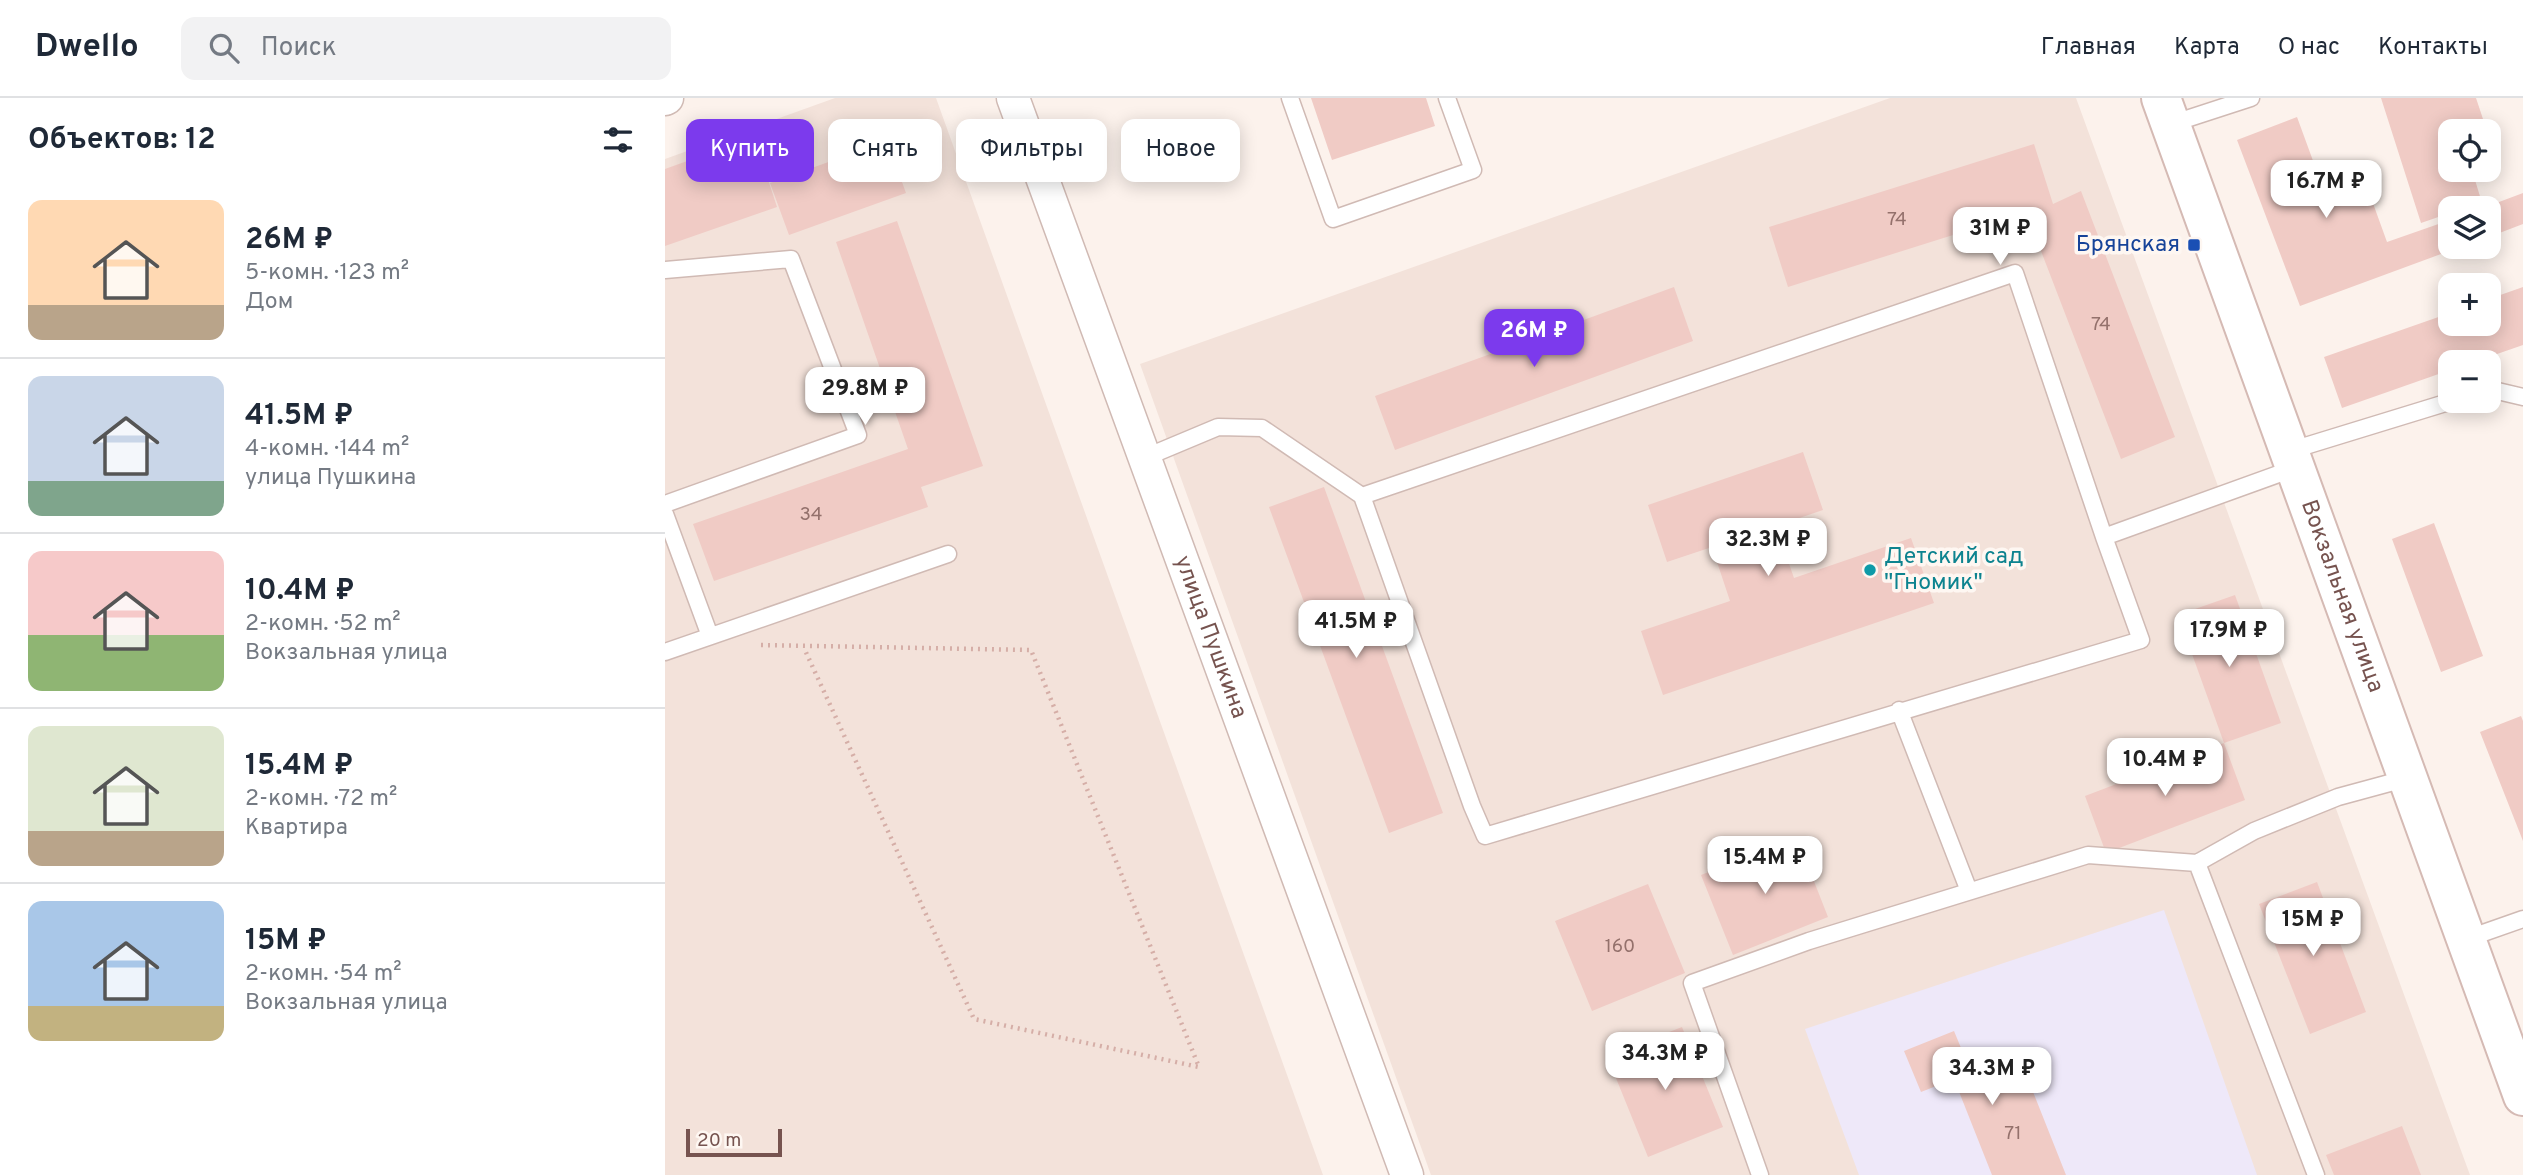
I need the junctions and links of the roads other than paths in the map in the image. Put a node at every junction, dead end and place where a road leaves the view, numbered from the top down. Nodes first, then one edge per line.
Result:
1 (1013, 98) edge
2 (1290, 98) edge
3 (1447, 98) edge
4 (2251, 98) edge
5 (2166, 111) edge
6 (665, 270) edge
7 (2501, 392) edge
8 (2523, 397) edge
9 (2438, 406) edge
10 (1145, 458) junction
11 (2292, 459) junction
12 (1362, 496) junction
13 (665, 504) edge
14 (665, 514) edge
15 (2104, 537) junction
16 (949, 554) dead end
17 (710, 636) junction
18 (665, 652) edge
19 (1899, 710) junction
20 (2408, 778) junction
21 (2197, 863) junction
22 (1969, 891) junction
23 (2523, 919) edge
24 (2466, 939) junction
25 (2520, 1078) edge
26 (1407, 1175) edge
27 (1760, 1175) edge
28 (2316, 1175) edge

1 - 10 street, улица Пушкина
2 - 3 lane
4 - 5 lane
5 - 11 main road, Вокзальная улица
6 - 13 lane
7 - 8 lane
9 - 11 lane
10 - 12 lane
10 - 26 street, улица Пушкина
11 - 15 lane
11 - 20 main road, Вокзальная улица
12 - 15 lane
12 - 19 lane
14 - 17 lane
15 - 19 lane
16 - 17 lane
17 - 18 lane
19 - 22 lane
20 - 21 lane
20 - 24 main road, Вокзальная улица
21 - 22 lane
21 - 28 lane
22 - 27 lane
23 - 24 lane
24 - 25 main road, Вокзальная улица

